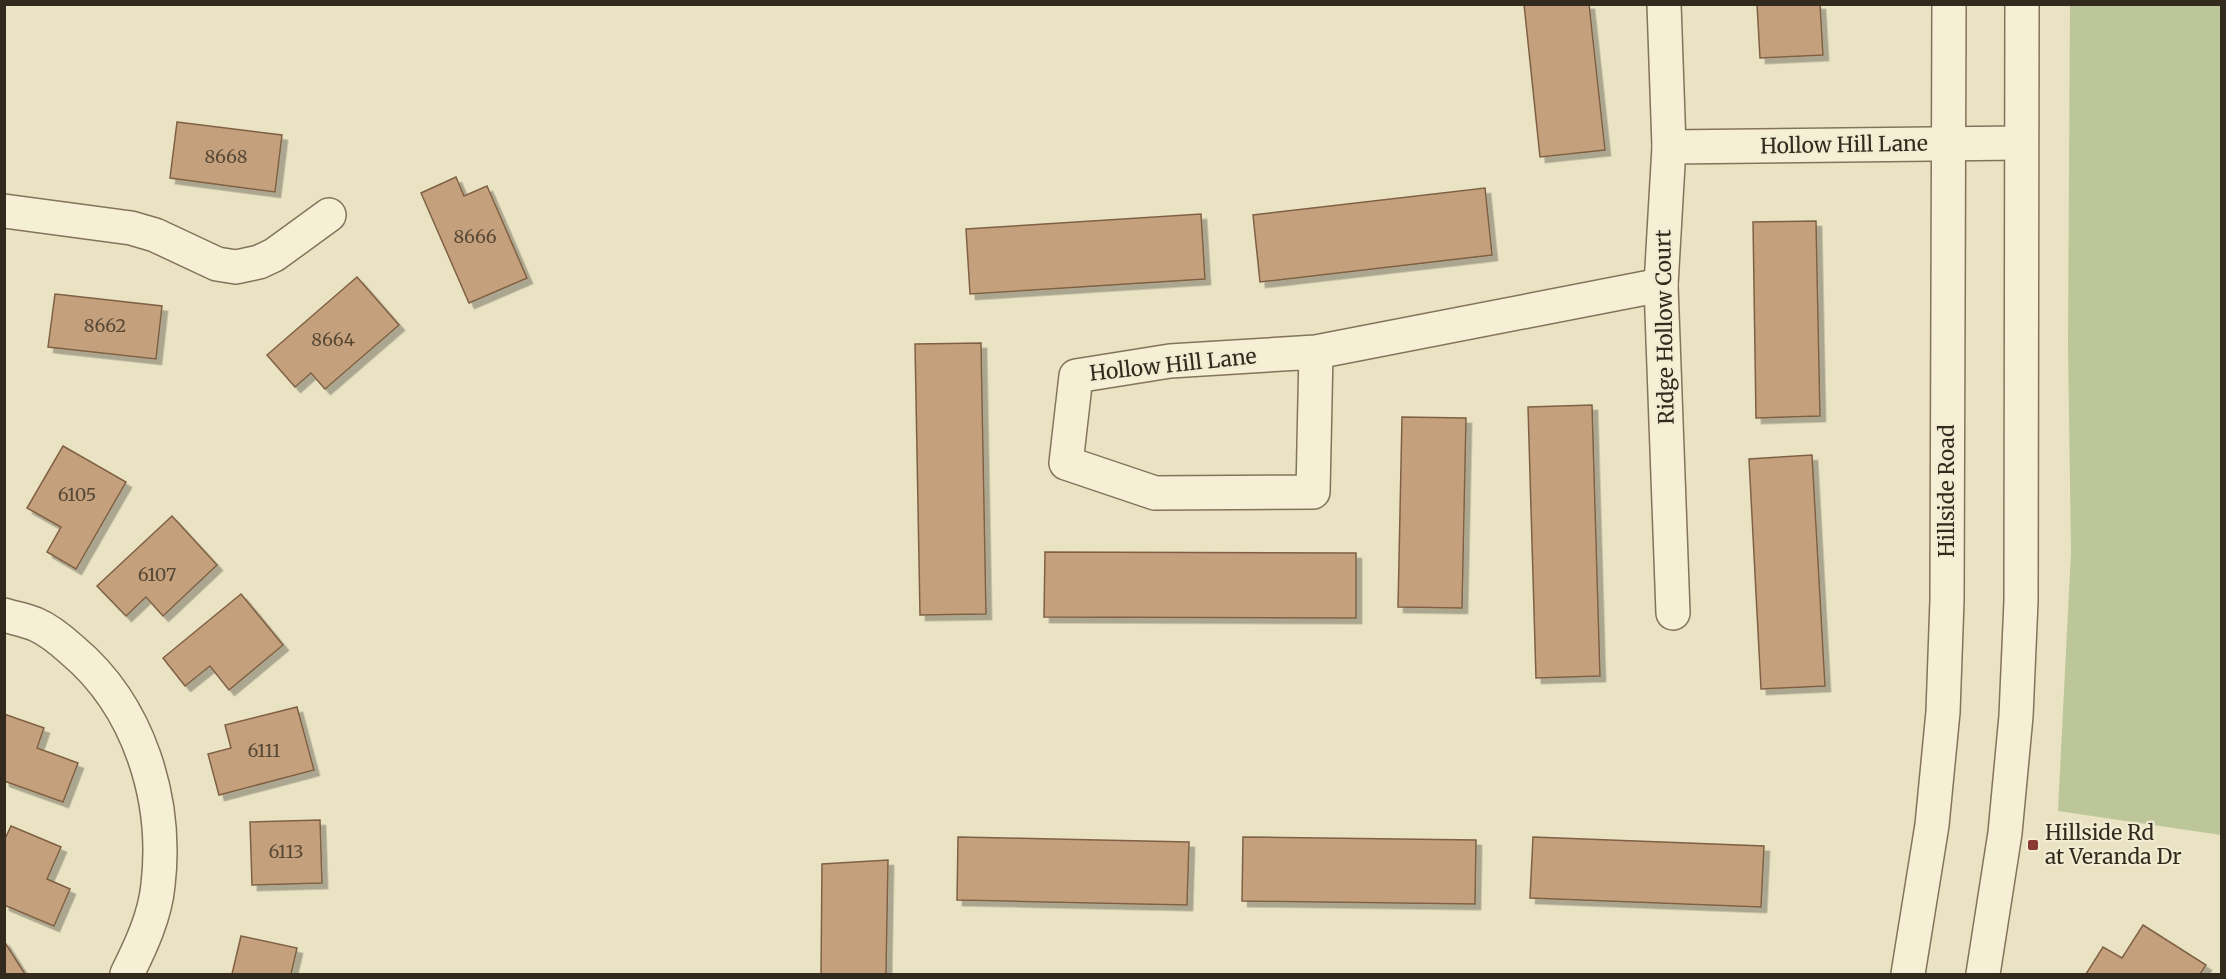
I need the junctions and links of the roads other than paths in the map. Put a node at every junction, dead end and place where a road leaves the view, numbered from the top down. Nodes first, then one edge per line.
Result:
1 (1664, 4) edge
2 (1949, 4) edge
3 (2022, 4) edge
4 (2020, 143) junction
5 (1948, 144) junction
6 (1668, 147) junction
7 (4, 211) edge
8 (329, 215) dead end
9 (1661, 285) junction
10 (1316, 352) junction
11 (1673, 613) dead end
12 (4, 615) edge
13 (127, 975) edge
14 (1908, 975) edge
15 (1983, 975) edge

1 - 6 street, Ridge Hollow Court
2 - 5 street, Hillside Road
3 - 4 street
4 - 5 street, Hollow Hill Lane
4 - 15 street
5 - 6 street, Hollow Hill Lane
5 - 14 street, Hillside Road
6 - 9 street, Ridge Hollow Court
7 - 8 street
9 - 10 street, Hollow Hill Lane
9 - 11 street, Ridge Hollow Court
10 - 10 street, Hollow Hill Lane
12 - 13 street

